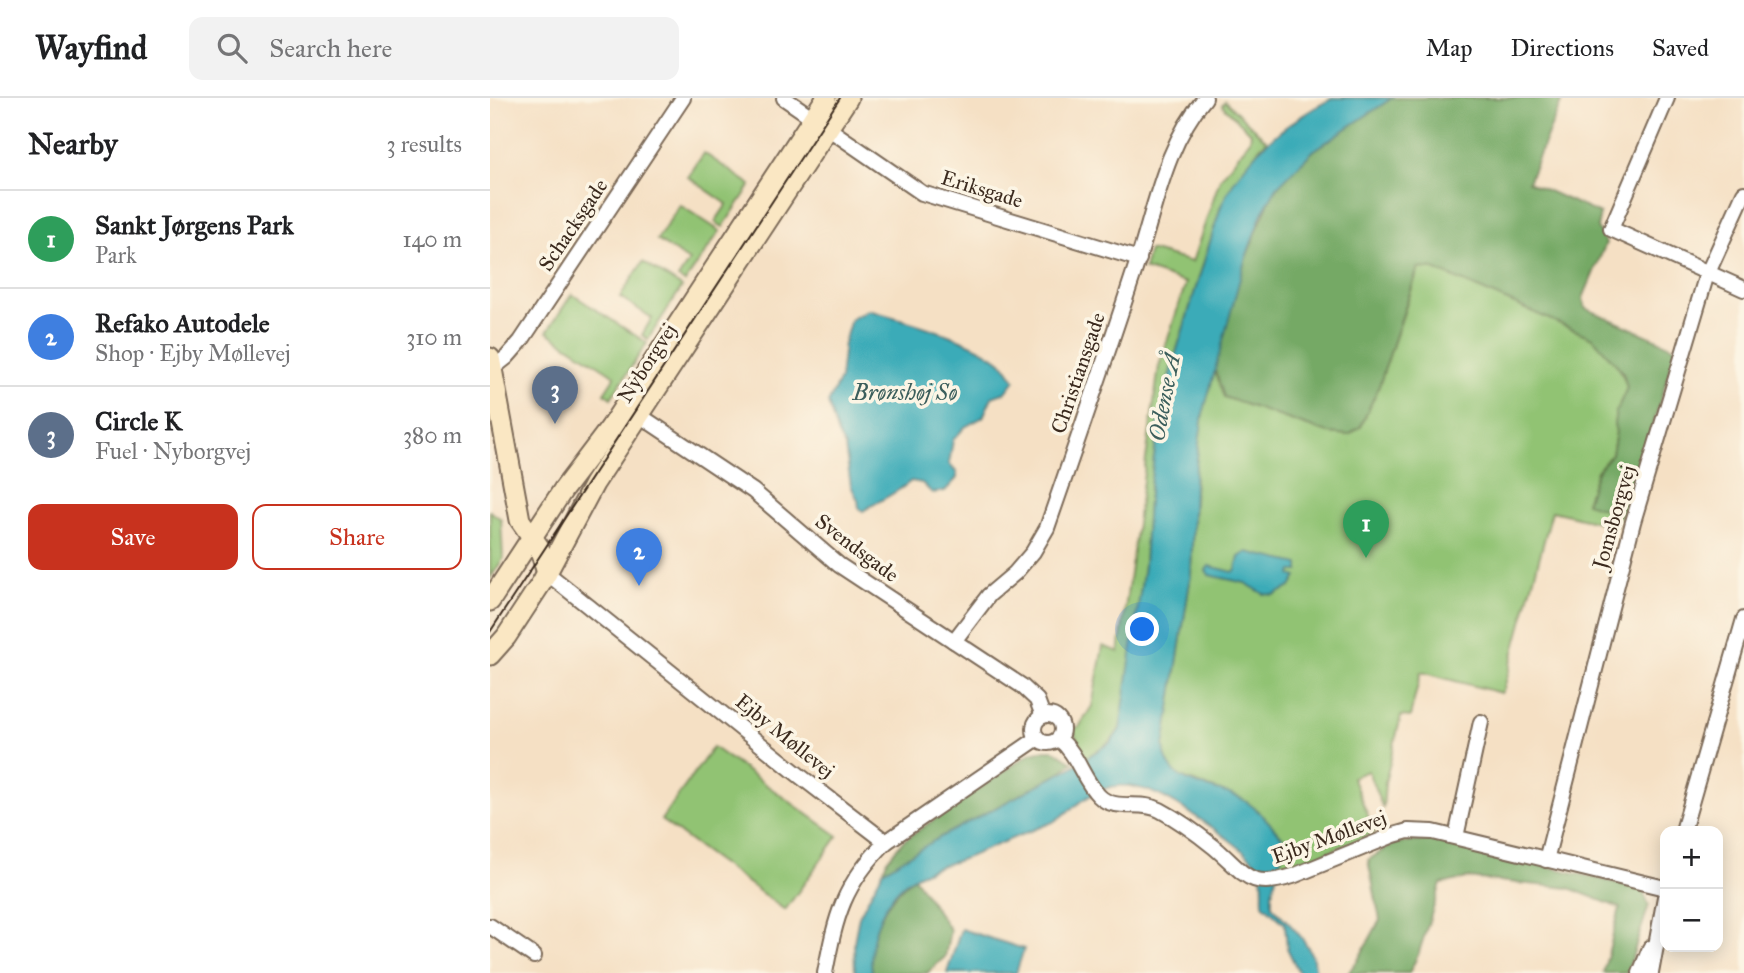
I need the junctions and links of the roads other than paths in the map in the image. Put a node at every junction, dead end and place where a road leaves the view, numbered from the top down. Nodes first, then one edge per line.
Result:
1 (682, 98) edge
2 (784, 98) edge
3 (826, 98) edge
4 (848, 98) edge
5 (1205, 98) edge
6 (1667, 98) edge
7 (820, 123) junction
8 (1744, 193) edge
9 (1139, 258) junction
10 (1707, 273) junction
11 (1744, 289) edge
12 (491, 364) edge
13 (639, 415) junction
14 (527, 543) junction
15 (547, 573) junction
16 (490, 601) edge
17 (1744, 618) edge
18 (954, 641) junction
19 (490, 655) edge
20 (1043, 716) junction
21 (1481, 722) dead end
22 (1038, 738) junction
23 (1059, 739) junction
24 (1684, 826) edge
25 (1456, 837) junction
26 (886, 842) junction
27 (1546, 860) junction
28 (1660, 887) edge
29 (1660, 920) edge
30 (490, 926) edge
31 (1657, 934) junction
32 (534, 956) dead end
33 (825, 973) edge
34 (1640, 973) edge
35 (1651, 973) edge

1 - 12 street, Schacksgade
2 - 7 street, Eriksgade
3 - 7 street, Nyborgvej
4 - 7 street, Nyborgvej
5 - 9 street, Christiansgade
6 - 10 street
7 - 9 street, Eriksgade
7 - 13 street, Nyborgvej
7 - 14 street, Nyborgvej
8 - 10 street, Jomsborgvej
9 - 18 street, Christiansgade
10 - 11 street
10 - 27 street, Jomsborgvej
12 - 14 street
13 - 15 street, Nyborgvej
13 - 18 street, Svendsgade
14 - 15 street
14 - 16 street, Nyborgvej
15 - 19 street, Nyborgvej
15 - 26 street, Ejby Møllevej
17 - 24 street
18 - 20 street, Svendsgade
20 - 22 street
20 - 23 street
21 - 25 street
22 - 23 street
22 - 26 street
23 - 25 street, Ejby Møllevej
25 - 27 street, Ejby Møllevej
26 - 33 street
27 - 28 street, Ejby Møllevej
29 - 31 street
30 - 32 street
31 - 34 street
31 - 35 street

